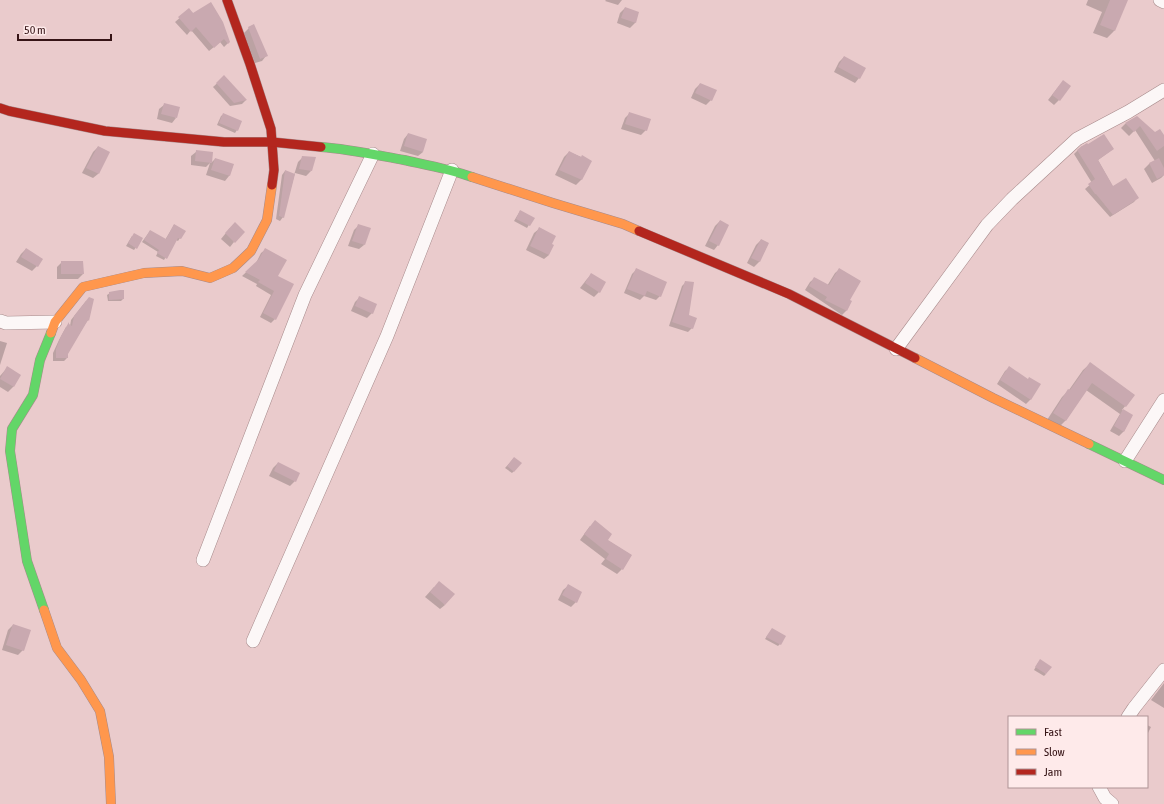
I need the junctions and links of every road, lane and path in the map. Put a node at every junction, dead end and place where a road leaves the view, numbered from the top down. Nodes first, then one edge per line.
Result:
1 (227, 0) edge
2 (1160, 0) edge
3 (1164, 2) edge
4 (1164, 90) edge
5 (0, 108) edge
6 (272, 142) junction
7 (373, 154) junction
8 (452, 170) junction
9 (0, 321) edge
10 (55, 322) junction
11 (896, 349) junction
12 (1164, 400) edge
13 (1125, 461) junction
14 (1164, 480) edge
15 (203, 560) dead end
16 (254, 641) dead end
17 (1164, 670) edge
18 (1129, 716) edge
19 (1100, 788) edge
20 (111, 804) edge
21 (1112, 804) edge

1 - 6 street
2 - 3 street
4 - 11 street
5 - 6 street
6 - 7 street
6 - 10 street
7 - 8 street
7 - 15 street
8 - 11 street
8 - 16 street
9 - 10 street
10 - 20 street
11 - 13 street
12 - 13 street
13 - 14 street
17 - 18 street
19 - 21 street

